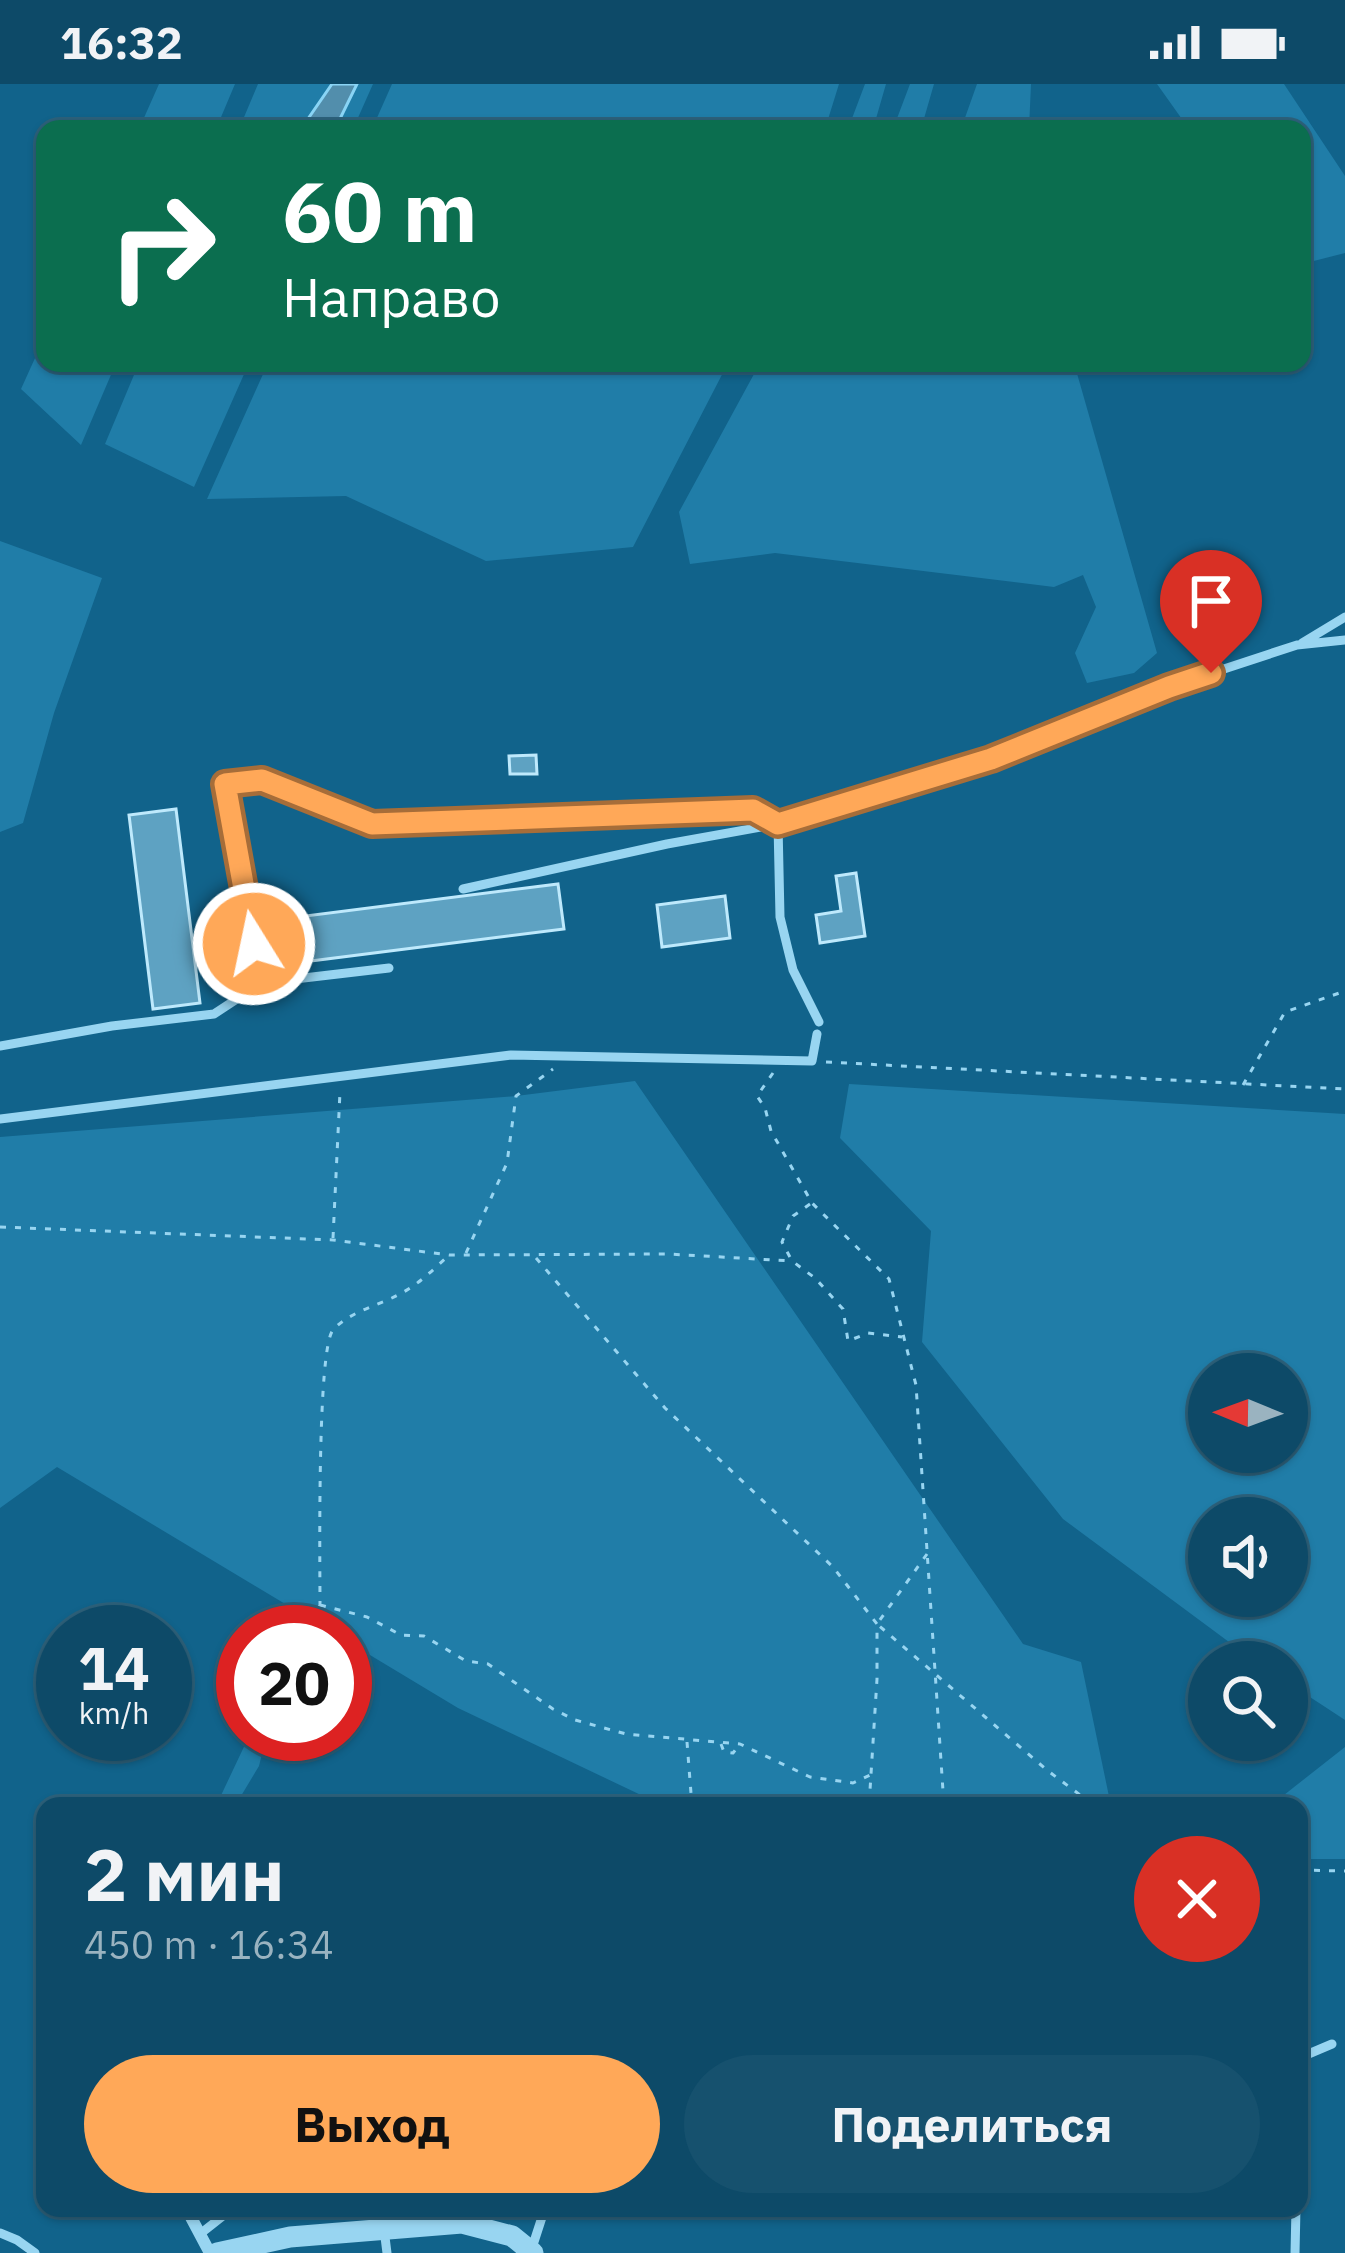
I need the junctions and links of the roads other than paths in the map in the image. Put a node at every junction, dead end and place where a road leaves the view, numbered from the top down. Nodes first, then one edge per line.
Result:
1 (1345, 617) edge
2 (1345, 640) edge
3 (1297, 645) junction
4 (778, 824) junction
5 (463, 890) dead end
6 (389, 968) dead end
7 (261, 983) junction
8 (0, 1046) edge
9 (0, 1119) edge
10 (1332, 2044) dead end
11 (1308, 2054) edge
12 (191, 2217) edge
13 (222, 2217) edge
14 (418, 2217) edge
15 (542, 2217) edge
16 (1296, 2217) edge
17 (384, 2229) junction
18 (0, 2233) edge
19 (200, 2234) junction
20 (532, 2252) edge
21 (35, 2253) edge
22 (213, 2253) edge
23 (387, 2253) edge
24 (1295, 2253) edge

1 - 3 lane
2 - 3 lane
3 - 4 lane
4 - 5 lane
4 - 7 lane
4 - 9 lane
6 - 7 lane
7 - 8 lane
10 - 11 lane
12 - 19 street
13 - 19 lane
14 - 17 street
14 - 20 street
15 - 20 lane
16 - 24 lane
17 - 22 street
17 - 23 lane
18 - 21 lane
19 - 22 street

